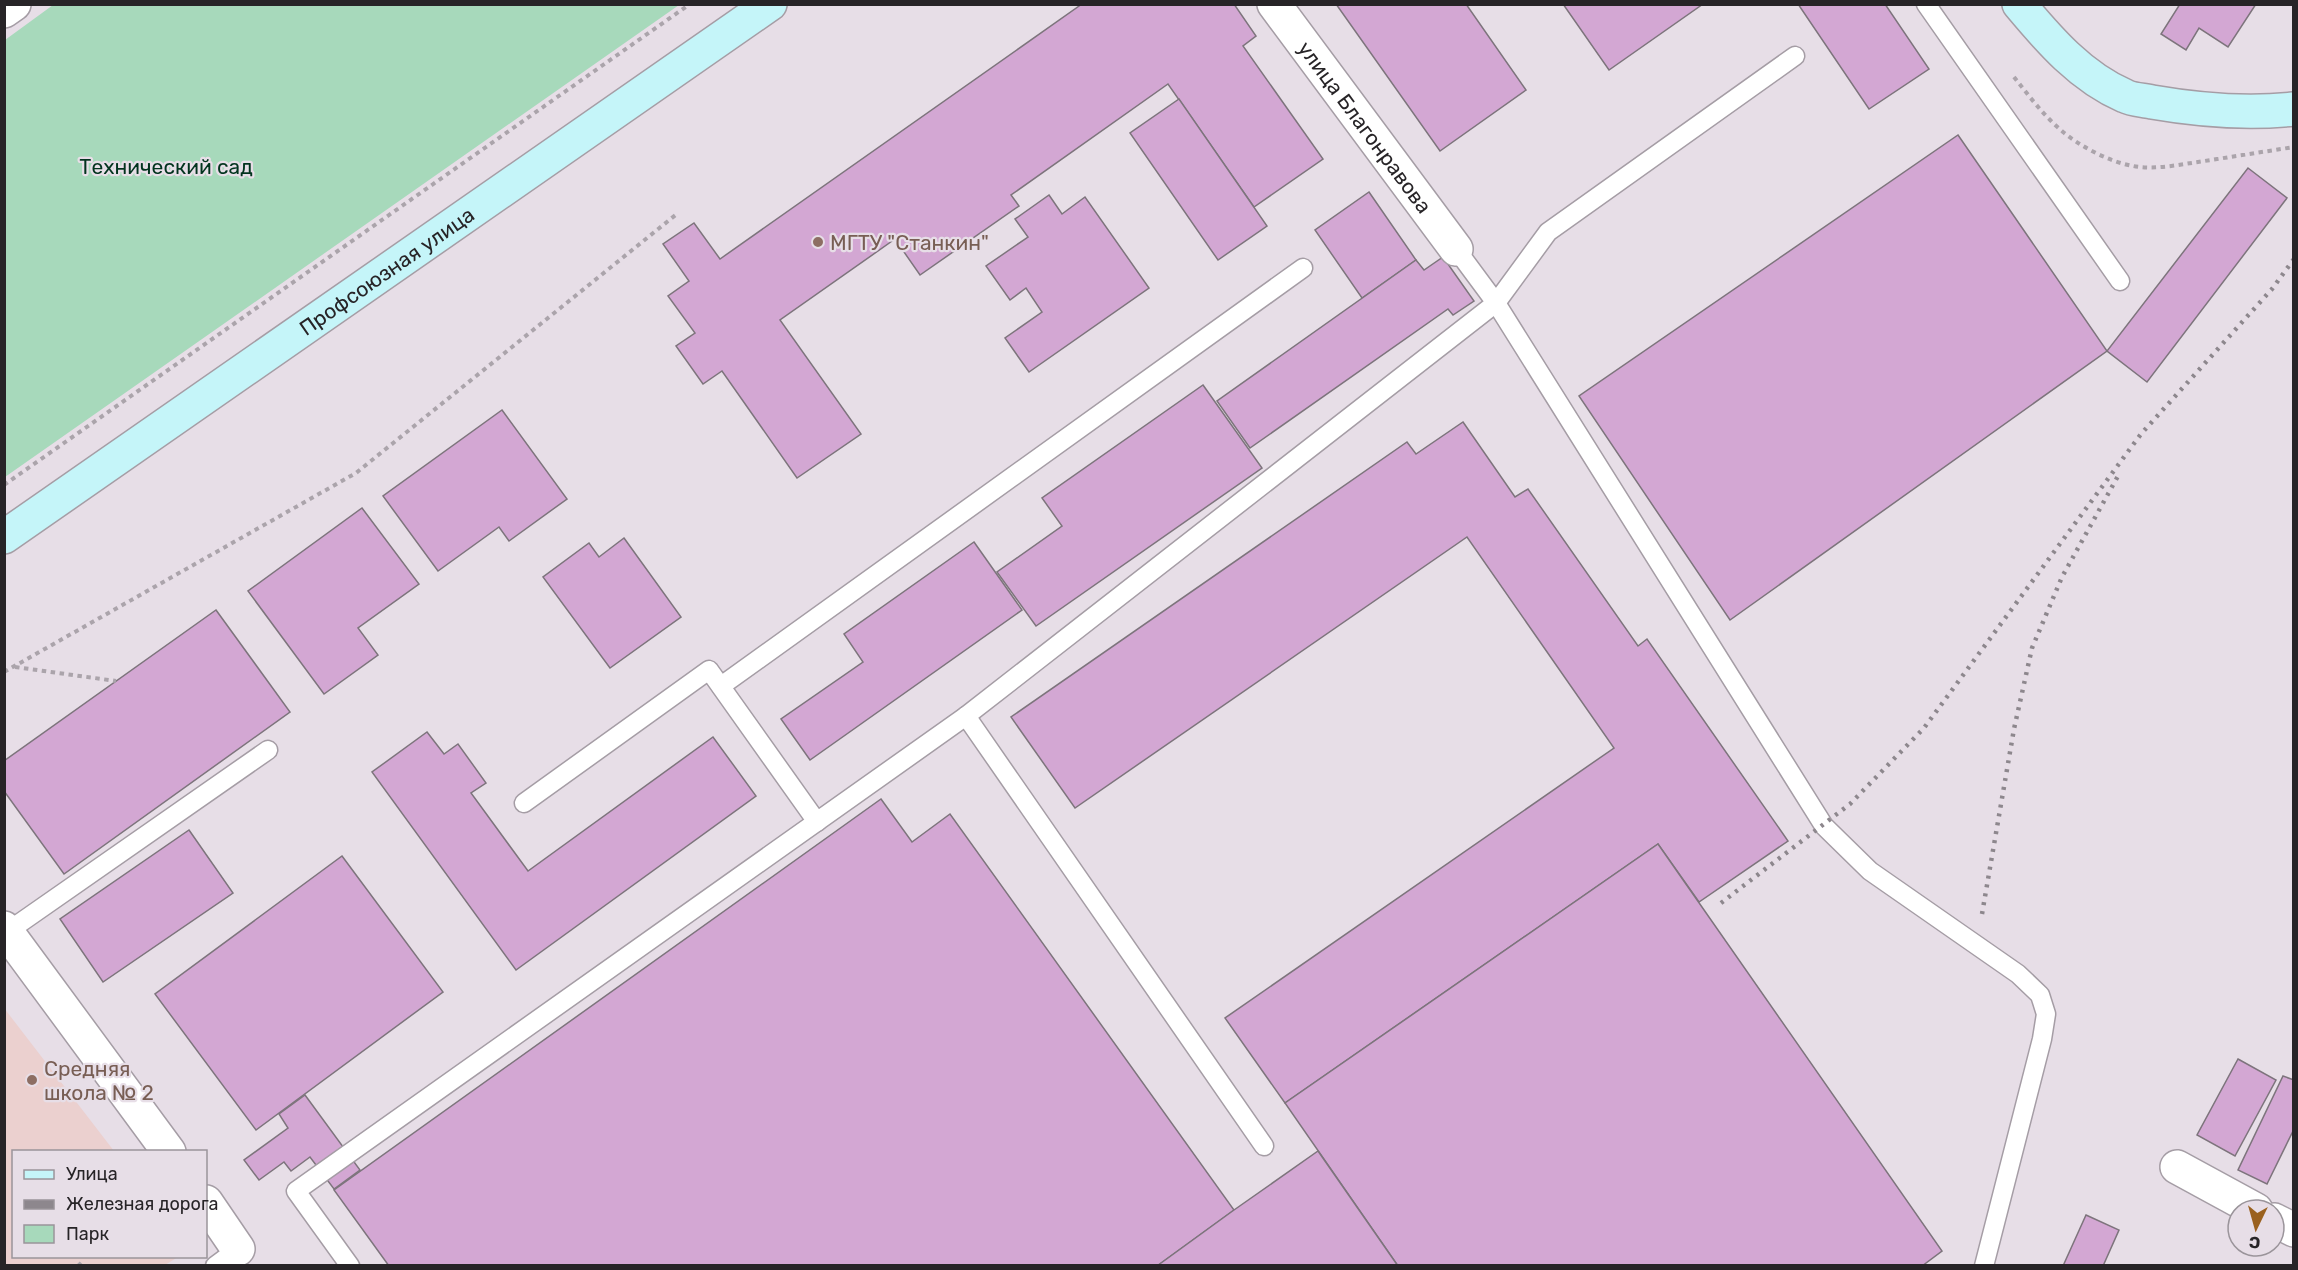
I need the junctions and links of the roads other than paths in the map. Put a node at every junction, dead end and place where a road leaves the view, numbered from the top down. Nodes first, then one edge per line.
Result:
1 (14, 4) edge
2 (770, 4) edge
3 (1275, 4) edge
4 (1926, 4) edge
5 (2019, 4) edge
6 (4, 11) edge
7 (1795, 56) dead end
8 (2294, 109) edge
9 (1456, 249) joint
10 (1303, 268) dead end
11 (2120, 281) dead end
12 (1496, 303) junction
13 (4, 537) edge
14 (721, 686) junction
15 (966, 716) junction
16 (268, 750) dead end
17 (524, 803) dead end
18 (817, 822) junction
19 (6, 930) edge
20 (1264, 1146) dead end
21 (168, 1150) edge
22 (2177, 1167) dead end
23 (2234, 1198) edge
24 (207, 1205) edge
25 (227, 1257) edge
26 (350, 1266) edge
27 (1984, 1266) edge

1 - 6 street
2 - 13 main road, Профсоюзная улица
3 - 9 street, улица Благонравова
4 - 11 lane
5 - 8 main road
7 - 12 lane
9 - 12 lane
10 - 14 lane
12 - 15 lane
12 - 27 lane
14 - 17 lane
14 - 18 lane
15 - 18 lane
15 - 20 lane
16 - 19 lane
18 - 26 lane
19 - 21 street
22 - 23 street
24 - 25 street

